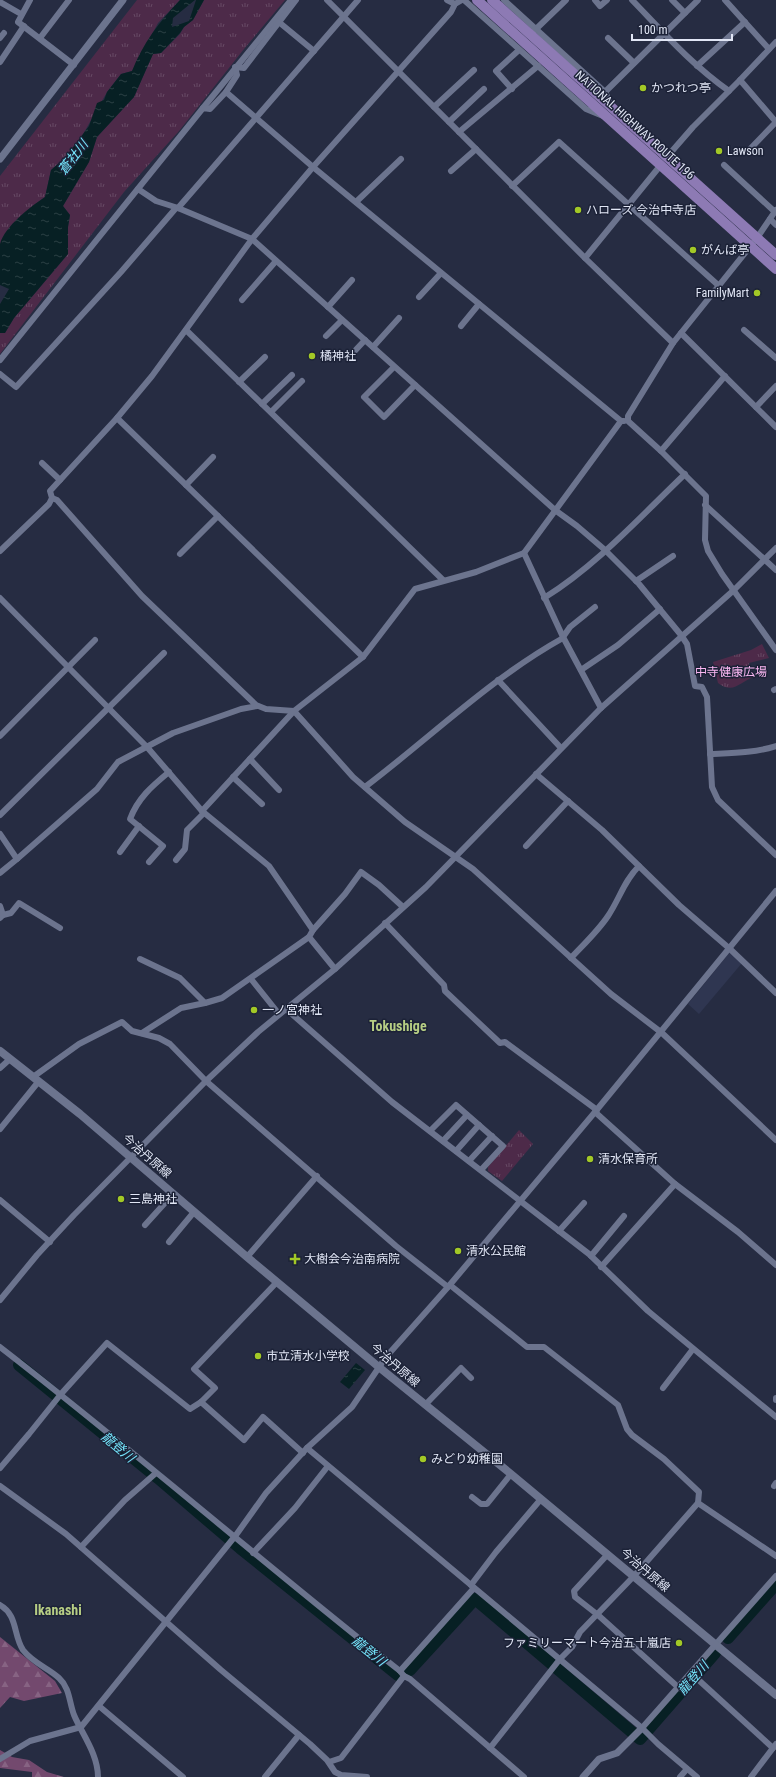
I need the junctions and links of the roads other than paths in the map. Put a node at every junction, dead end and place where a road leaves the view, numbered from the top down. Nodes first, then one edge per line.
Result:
1 (30, 0) edge
2 (69, 0) edge
3 (123, 0) edge
4 (291, 0) edge
5 (296, 0) edge
6 (327, 0) edge
7 (447, 0) edge
8 (463, 0) edge
9 (477, 0) edge
10 (492, 0) edge
11 (504, 0) edge
12 (566, 0) edge
13 (595, 0) edge
14 (607, 0) edge
15 (632, 0) edge
16 (672, 0) edge
17 (698, 0) edge
18 (725, 0) edge
19 (355, 1) edge
20 (0, 2) edge
21 (455, 4) junction
22 (685, 13) junction
23 (21, 14) junction
24 (344, 17) junction
25 (745, 22) junction
26 (280, 23) junction
27 (24, 26) junction
28 (535, 30) junction
29 (664, 33) junction
30 (40, 38) junction
31 (608, 38) dead end
32 (776, 42) edge
33 (769, 49) junction
34 (519, 50) junction
35 (314, 51) junction
36 (0, 62) edge
37 (634, 63) junction
38 (74, 65) junction
39 (538, 66) junction
40 (697, 66) junction
41 (235, 67) junction
42 (474, 70) dead end
43 (398, 71) junction
44 (740, 80) junction
45 (484, 89) dead end
46 (512, 89) junction
47 (729, 91) junction
48 (226, 92) junction
49 (605, 92) junction
50 (203, 108) junction
51 (434, 108) junction
52 (614, 110) junction
53 (255, 118) junction
54 (608, 118) junction
55 (449, 122) junction
56 (776, 122) edge
57 (459, 132) junction
58 (476, 149) junction
59 (750, 149) dead end
60 (0, 158) edge
61 (401, 158) dead end
62 (663, 162) junction
63 (724, 165) dead end
64 (312, 167) junction
65 (451, 171) dead end
66 (512, 186) junction
67 (138, 189) junction
68 (356, 202) junction
69 (629, 205) junction
70 (177, 208) junction
71 (775, 211) edge
72 (770, 219) junction
73 (776, 225) edge
74 (252, 239) junction
75 (753, 242) junction
76 (776, 255) edge
77 (585, 258) junction
78 (276, 261) junction
79 (776, 269) edge
80 (441, 273) junction
81 (352, 280) dead end
82 (718, 286) junction
83 (419, 297) dead end
84 (242, 300) dead end
85 (479, 304) junction
86 (328, 307) junction
87 (399, 318) dead end
88 (342, 320) junction
89 (461, 326) dead end
90 (186, 330) junction
91 (744, 330) dead end
92 (681, 333) junction
93 (326, 336) dead end
94 (365, 340) junction
95 (673, 343) junction
96 (373, 347) junction
97 (351, 355) dead end
98 (265, 357) dead end
99 (776, 358) edge
100 (0, 360) edge
101 (394, 367) junction
102 (0, 374) edge
103 (292, 375) dead end
104 (725, 376) junction
105 (302, 381) dead end
106 (239, 382) junction
107 (415, 385) junction
108 (776, 386) edge
109 (262, 404) junction
110 (756, 407) junction
111 (271, 412) junction
112 (118, 418) junction
113 (624, 421) junction
114 (776, 427) edge
115 (661, 451) junction
116 (214, 457) dead end
117 (42, 463) dead end
118 (685, 474) junction
119 (60, 480) junction
120 (186, 485) junction
121 (52, 498) junction
122 (705, 505) junction
123 (555, 510) junction
124 (218, 516) junction
125 (776, 548) edge
126 (605, 550) junction
127 (0, 551) edge
128 (524, 553) junction
129 (180, 554) dead end
130 (673, 556) dead end
131 (765, 560) junction
132 (776, 570) edge
133 (443, 580) junction
134 (636, 581) junction
135 (734, 590) junction
136 (0, 598) edge
137 (544, 598) junction
138 (595, 607) dead end
139 (660, 609) junction
140 (682, 635) junction
141 (563, 637) junction
142 (95, 640) dead end
143 (776, 650) edge
144 (164, 653) dead end
145 (364, 657) junction
146 (68, 666) junction
147 (581, 670) junction
148 (498, 680) junction
149 (108, 706) junction
150 (257, 706) junction
151 (601, 708) junction
152 (294, 711) junction
153 (0, 736) edge
154 (776, 746) edge
155 (147, 747) junction
156 (561, 748) junction
157 (710, 754) junction
158 (250, 759) junction
159 (168, 772) junction
160 (536, 774) junction
161 (233, 777) junction
162 (365, 787) junction
163 (279, 790) dead end
164 (568, 802) junction
165 (262, 804) dead end
166 (203, 812) junction
167 (0, 815) edge
168 (139, 826) junction
169 (0, 834) edge
170 (526, 846) dead end
171 (120, 852) dead end
172 (776, 855) edge
173 (456, 858) junction
174 (17, 859) junction
175 (176, 860) dead end
176 (149, 862) dead end
177 (639, 866) junction
178 (0, 873) edge
179 (776, 891) edge
180 (0, 906) edge
181 (403, 907) junction
182 (1, 916) edge
183 (385, 923) junction
184 (60, 928) dead end
185 (313, 930) junction
186 (310, 937) junction
187 (730, 949) junction
188 (571, 958) junction
189 (140, 959) dead end
190 (335, 969) junction
191 (251, 979) junction
192 (776, 993) edge
193 (205, 1003) junction
194 (285, 1008) junction
195 (279, 1014) junction
196 (662, 1033) junction
197 (140, 1034) junction
198 (0, 1051) edge
199 (10, 1059) junction
200 (0, 1068) edge
201 (36, 1079) junction
202 (206, 1081) junction
203 (596, 1111) junction
204 (467, 1115) junction
205 (479, 1125) junction
206 (0, 1129) edge
207 (430, 1132) junction
208 (492, 1136) junction
209 (776, 1140) edge
210 (443, 1141) junction
211 (456, 1151) junction
212 (132, 1158) junction
213 (469, 1161) junction
214 (481, 1170) junction
215 (317, 1176) junction
216 (675, 1184) junction
217 (173, 1194) junction
218 (0, 1200) edge
219 (521, 1200) junction
220 (584, 1203) dead end
221 (194, 1212) junction
222 (624, 1216) dead end
223 (145, 1225) dead end
224 (559, 1231) junction
225 (50, 1242) junction
226 (169, 1242) dead end
227 (591, 1256) junction
228 (247, 1257) junction
229 (776, 1265) edge
230 (601, 1267) junction
231 (277, 1282) junction
232 (449, 1286) junction
233 (0, 1300) edge
234 (0, 1347) edge
235 (693, 1349) junction
236 (380, 1368) junction
237 (471, 1378) dead end
238 (663, 1388) dead end
239 (60, 1394) junction
240 (201, 1402) junction
241 (425, 1406) junction
242 (776, 1417) edge
243 (305, 1450) junction
244 (328, 1466) junction
245 (0, 1468) edge
246 (156, 1473) junction
247 (511, 1474) junction
248 (0, 1486) edge
249 (472, 1497) dead end
250 (541, 1499) junction
251 (698, 1503) junction
252 (234, 1538) junction
253 (81, 1546) junction
254 (253, 1553) junction
255 (608, 1554) junction
256 (776, 1556) edge
257 (634, 1576) junction
258 (776, 1576) edge
259 (473, 1587) junction
260 (0, 1605) edge
261 (598, 1614) junction
262 (167, 1621) junction
263 (716, 1645) junction
264 (559, 1659) junction
265 (400, 1671) junction
266 (692, 1674) junction
267 (404, 1676) junction
268 (679, 1688) junction
269 (776, 1695) edge
270 (99, 1706) junction
271 (81, 1727) junction
272 (642, 1728) junction
273 (300, 1735) junction
274 (775, 1746) edge
275 (490, 1748) junction
276 (0, 1759) edge
277 (329, 1762) junction
278 (687, 1768) junction
279 (98, 1777) edge
280 (183, 1777) edge
281 (265, 1777) edge
282 (367, 1777) edge
283 (524, 1777) edge
284 (583, 1777) edge
285 (680, 1777) edge
286 (697, 1777) edge
287 (751, 1777) edge

1 - 23 street
2 - 30 street
3 - 38 street
4 - 41 street
5 - 26 street
6 - 24 street
7 - 21 street
8 - 21 street
8 - 34 street
9 - 54 highway, NATIONAL HIGHWAY ROUTE 196
10 - 52 highway, NATIONAL HIGHWAY ROUTE 196
11 - 28 street
12 - 28 street
13 - 14 street
15 - 29 street
16 - 22 street
17 - 22 street
18 - 25 street
19 - 24 street
20 - 23 street
21 - 43 street
22 - 29 street
23 - 27 street
24 - 35 street
24 - 43 street
25 - 33 street
25 - 40 street
26 - 35 street
26 - 41 street
27 - 30 street
27 - 36 street
28 - 49 street
29 - 37 street
29 - 40 street
30 - 38 street
31 - 37 street
32 - 33 street
33 - 44 street
34 - 39 street
34 - 46 street
35 - 53 street
37 - 49 street
38 - 60 street
39 - 46 street
39 - 54 street
40 - 47 street
41 - 48 street
41 - 50 street
42 - 51 street
43 - 51 street
43 - 64 street
44 - 47 street
44 - 56 street
45 - 55 street
46 - 57 street
47 - 62 street
48 - 50 street
48 - 53 street
49 - 52 street
50 - 67 street
51 - 55 street
52 - 62 highway, NATIONAL HIGHWAY ROUTE 196
53 - 64 street
53 - 70 street
54 - 62 highway, NATIONAL HIGHWAY ROUTE 196
55 - 57 street
56 - 59 street
57 - 58 street
58 - 65 street
58 - 66 street
61 - 68 street
62 - 69 street
62 - 75 highway, NATIONAL HIGHWAY ROUTE 196
63 - 71 street
64 - 68 street
64 - 74 street
66 - 69 street
66 - 77 street
67 - 70 street
67 - 100 street
68 - 80 street
69 - 77 street
69 - 82 street
70 - 74 street
70 - 102 street
71 - 72 street
72 - 73 street
72 - 75 street
74 - 78 street
74 - 90 street
75 - 76 highway, NATIONAL HIGHWAY ROUTE 196
75 - 79 highway, NATIONAL HIGHWAY ROUTE 196
75 - 82 street
77 - 95 street
78 - 84 street
78 - 86 street
80 - 83 street
80 - 85 street
81 - 86 street
82 - 92 street
85 - 89 street
85 - 113 street
86 - 88 street
87 - 96 street
88 - 93 street
88 - 94 street
90 - 106 street
90 - 112 street
91 - 99 street
92 - 95 street
92 - 104 street
94 - 96 street
94 - 97 street
95 - 113 street
96 - 101 street
98 - 106 street
101 - 107 street
101 - 107 street
103 - 109 street
104 - 110 street
104 - 115 street
105 - 111 street
106 - 109 street
107 - 123 street
108 - 110 street
109 - 111 street
110 - 114 street
111 - 133 street
112 - 119 street
112 - 120 street
113 - 115 street
113 - 123 street
115 - 118 street
116 - 120 street
117 - 119 street
118 - 122 street
118 - 126 street
119 - 121 street
120 - 124 street
121 - 127 street
121 - 150 street
122 - 131 street
122 - 135 street
123 - 126 street
123 - 128 street
124 - 129 street
124 - 145 street
125 - 131 street
126 - 134 street
126 - 137 street
128 - 133 street
128 - 137 street
130 - 134 street
131 - 132 street
131 - 135 street
133 - 145 street
134 - 139 street
135 - 140 street
135 - 143 street
136 - 146 street
137 - 141 street
138 - 141 street
139 - 140 street
139 - 147 street
140 - 151 street
140 - 157 street
141 - 147 street
141 - 148 street
142 - 146 street
144 - 149 street
145 - 152 street
146 - 149 street
146 - 153 street
147 - 151 street
148 - 156 street
148 - 162 street
149 - 155 street
149 - 167 street
150 - 152 street
150 - 155 street
151 - 156 street
152 - 158 street
152 - 162 street
154 - 157 street
155 - 159 street
155 - 174 street
156 - 160 street
157 - 172 street
158 - 161 street
158 - 163 street
159 - 166 street
159 - 168 street
160 - 164 street
160 - 173 street
161 - 165 street
161 - 166 street
162 - 173 street
164 - 170 street
164 - 177 street
166 - 175 street
166 - 185 street
168 - 171 street
168 - 176 street
169 - 174 street
173 - 181 street
173 - 188 street
174 - 178 street
177 - 187 street
177 - 188 street
179 - 187 street
180 - 182 street
181 - 183 street
181 - 185 street
182 - 184 street
183 - 190 street
183 - 203 street
185 - 186 street
186 - 190 street
186 - 191 street
187 - 192 street
187 - 196 street
188 - 196 street
189 - 193 street
190 - 194 street
191 - 193 street
191 - 195 street
193 - 197 street
194 - 195 street
194 - 207 street
195 - 202 street
196 - 203 street
196 - 209 street
197 - 201 street
197 - 202 street
198 - 199 main road, 今治丹原線
199 - 200 street
199 - 201 main road, 今治丹原線
201 - 206 street
201 - 212 main road, 今治丹原線
202 - 212 street
202 - 215 street
203 - 216 street
203 - 219 street
204 - 205 street
204 - 207 street
204 - 210 street
205 - 208 street
205 - 211 street
207 - 210 street
208 - 213 street
208 - 214 street
210 - 211 street
211 - 213 street
212 - 217 main road, 今治丹原線
212 - 225 street
213 - 214 street
214 - 219 street
215 - 228 street
215 - 232 street
216 - 229 street
216 - 230 street
217 - 221 main road, 今治丹原線
217 - 223 street
218 - 225 street
219 - 224 street
219 - 232 street
220 - 224 street
221 - 226 street
221 - 228 main road, 今治丹原線
222 - 227 street
224 - 227 street
225 - 233 street
227 - 230 street
228 - 231 main road, 今治丹原線
230 - 235 street
231 - 236 main road, 今治丹原線
231 - 240 street
232 - 236 street
232 - 251 street
234 - 239 street
235 - 238 street
235 - 242 street
236 - 241 main road, 今治丹原線
236 - 243 street
237 - 241 street
239 - 240 street
239 - 245 street
239 - 246 street
240 - 243 street
241 - 247 main road, 今治丹原線
243 - 244 street
243 - 252 street
244 - 254 street
244 - 259 street
246 - 252 street
246 - 253 street
247 - 249 street
247 - 250 main road, 今治丹原線
248 - 253 street
250 - 255 main road, 今治丹原線
250 - 259 street
251 - 256 street
251 - 257 street
252 - 254 street
252 - 262 street
253 - 262 street
254 - 265 street
255 - 257 main road, 今治丹原線
255 - 261 street
257 - 261 street
257 - 263 main road, 今治丹原線
258 - 263 street
259 - 264 street
259 - 265 street
260 - 271 street
261 - 264 street
261 - 268 street
262 - 270 street
262 - 273 street
263 - 266 street
263 - 269 main road, 今治丹原線
264 - 272 street
264 - 275 street
265 - 267 street
266 - 268 street
266 - 274 street
267 - 275 street
267 - 277 street
268 - 272 street
270 - 271 street
270 - 280 street
271 - 276 street
271 - 279 street
272 - 278 street
272 - 284 street
273 - 277 street
273 - 281 street
274 - 287 street
275 - 283 street
277 - 282 street
278 - 285 street
278 - 286 street

